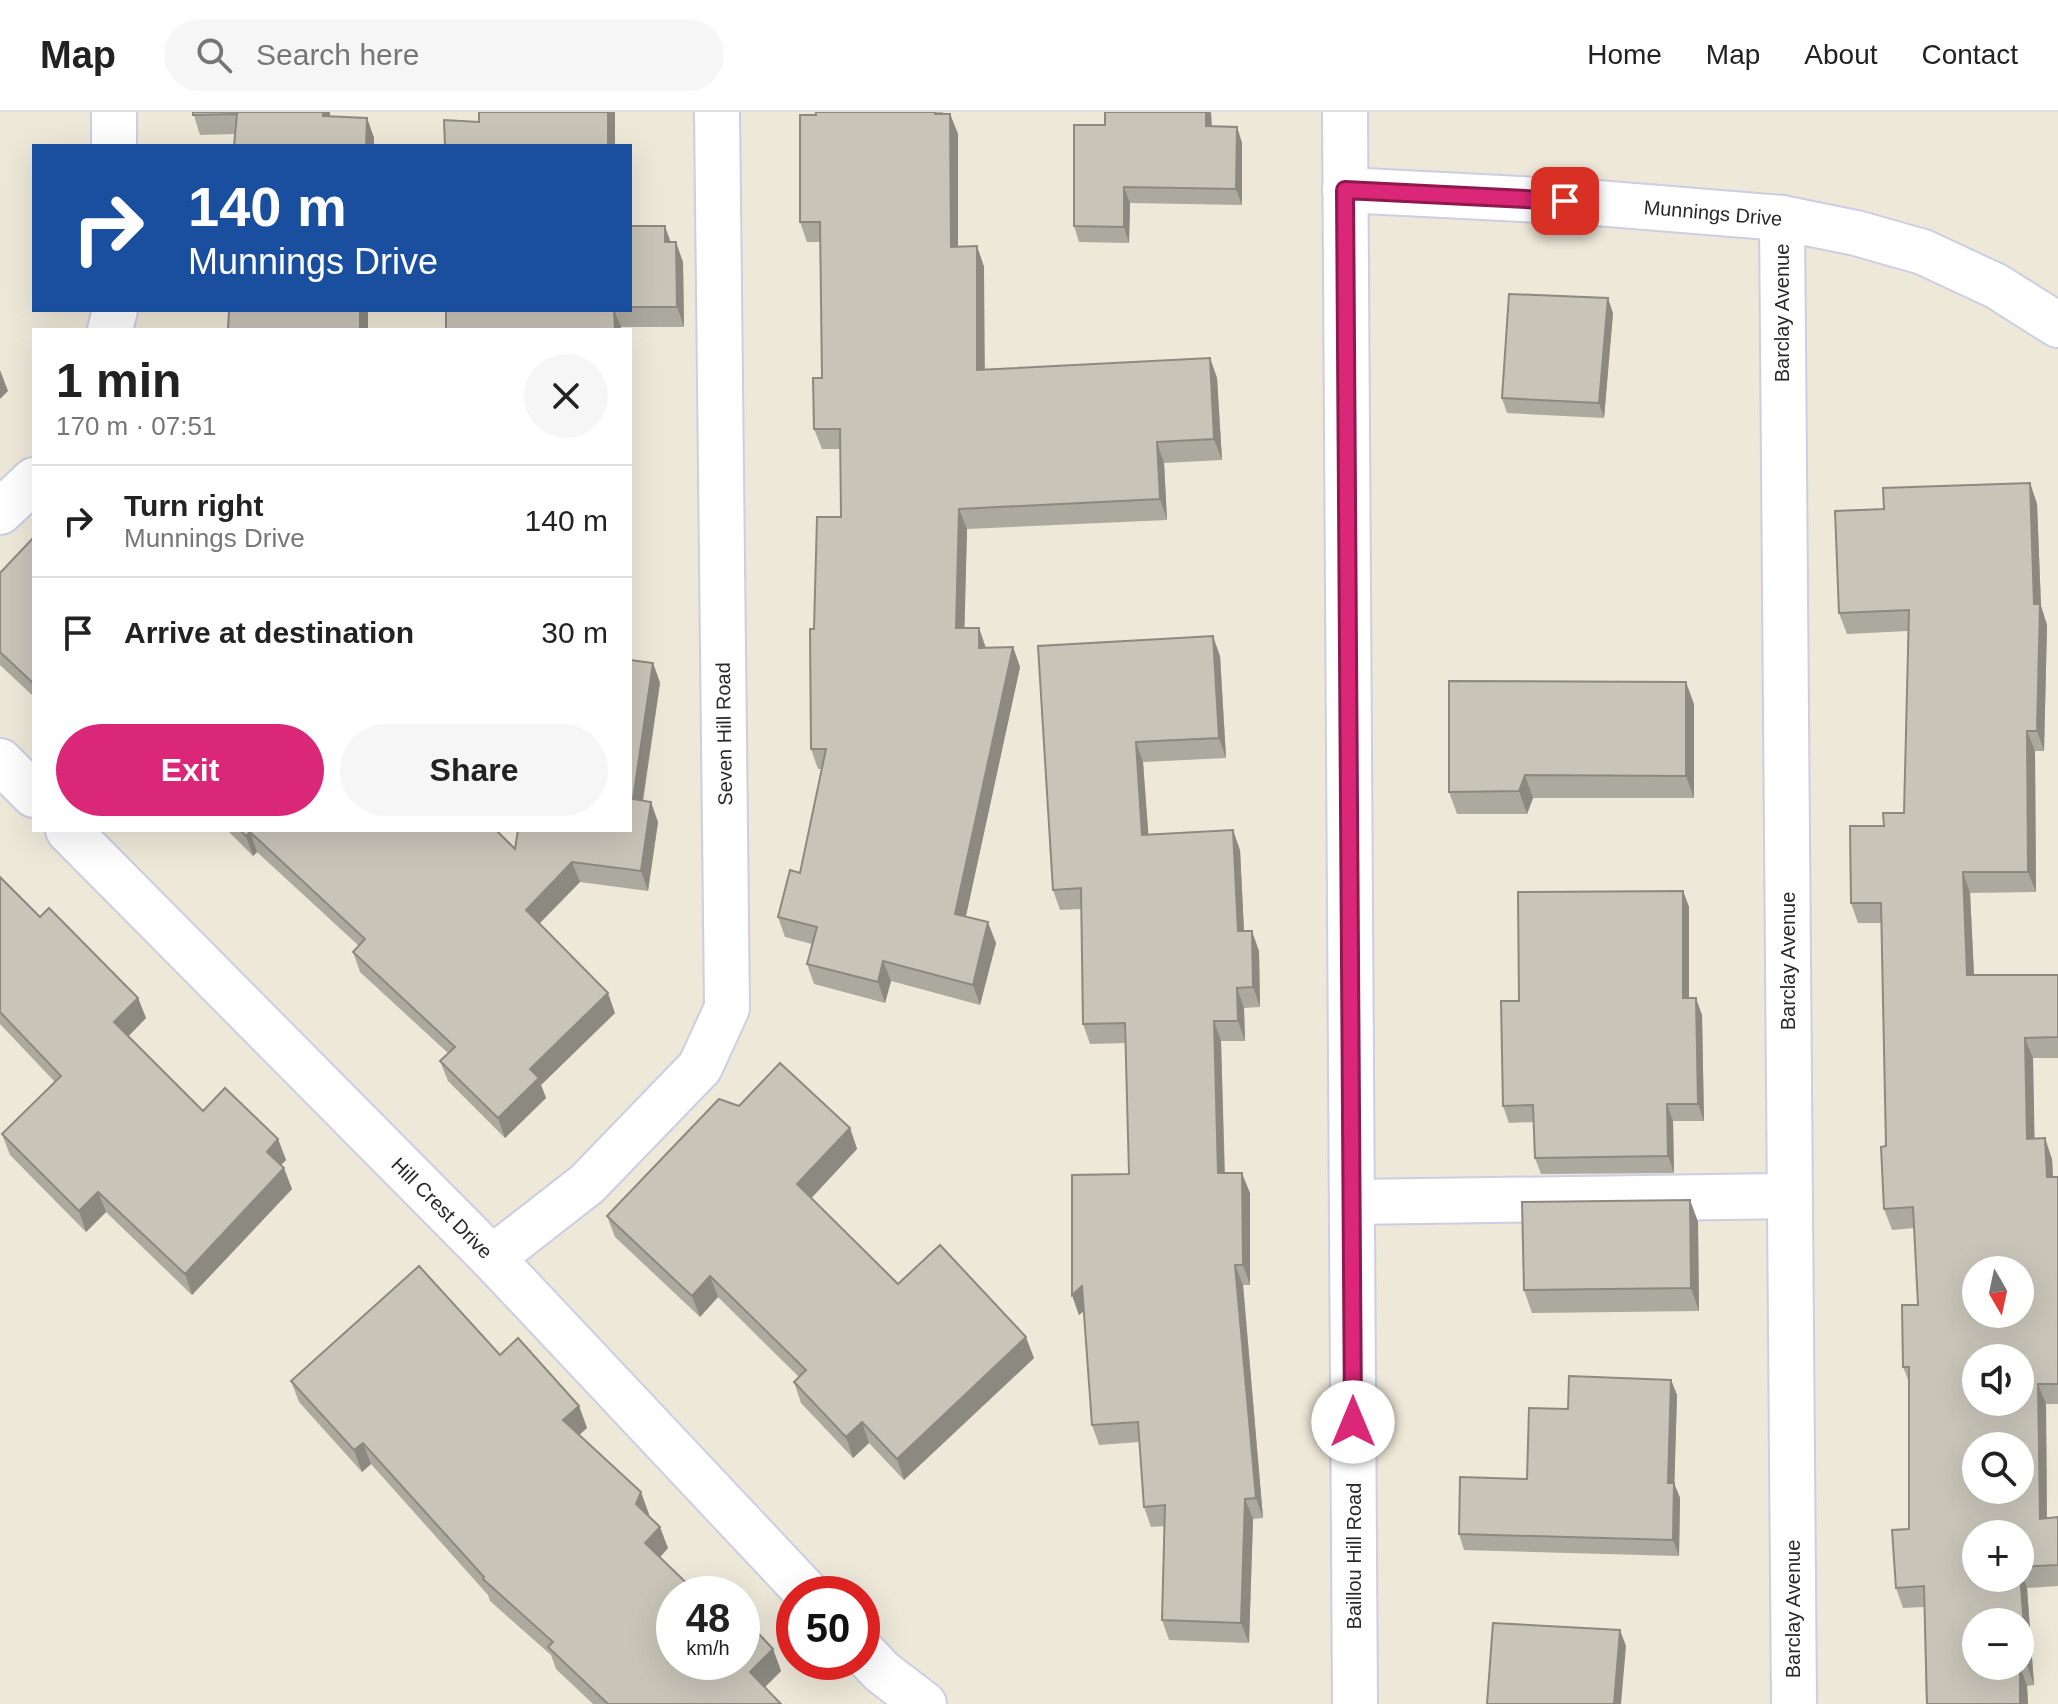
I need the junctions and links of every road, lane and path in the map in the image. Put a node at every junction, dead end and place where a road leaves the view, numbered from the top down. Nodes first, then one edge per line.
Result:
1 (114, 112) edge
2 (717, 112) edge
3 (1345, 112) edge
4 (114, 144) edge
5 (1345, 190) junction
6 (1782, 218) junction
7 (2058, 325) edge
8 (32, 482) edge
9 (0, 512) edge
10 (0, 761) edge
11 (32, 793) edge
12 (70, 832) edge
13 (1789, 1196) junction
14 (1352, 1202) junction
15 (492, 1258) junction
16 (791, 1576) edge
17 (880, 1670) edge
18 (924, 1704) edge
19 (1355, 1704) edge
20 (1794, 1704) edge

1 - 4 street
2 - 15 street, Seven Hill Road
3 - 5 street, Baillou Hill Road
5 - 6 street, Munnings Drive
5 - 14 street, Baillou Hill Road
6 - 7 street, Munnings Drive
6 - 13 street, Barclay Avenue
8 - 9 street
10 - 11 street
12 - 15 street, Hill Crest Drive
13 - 14 street
13 - 20 street, Barclay Avenue
14 - 19 street, Baillou Hill Road
15 - 16 street, Hill Crest Drive
17 - 18 street

